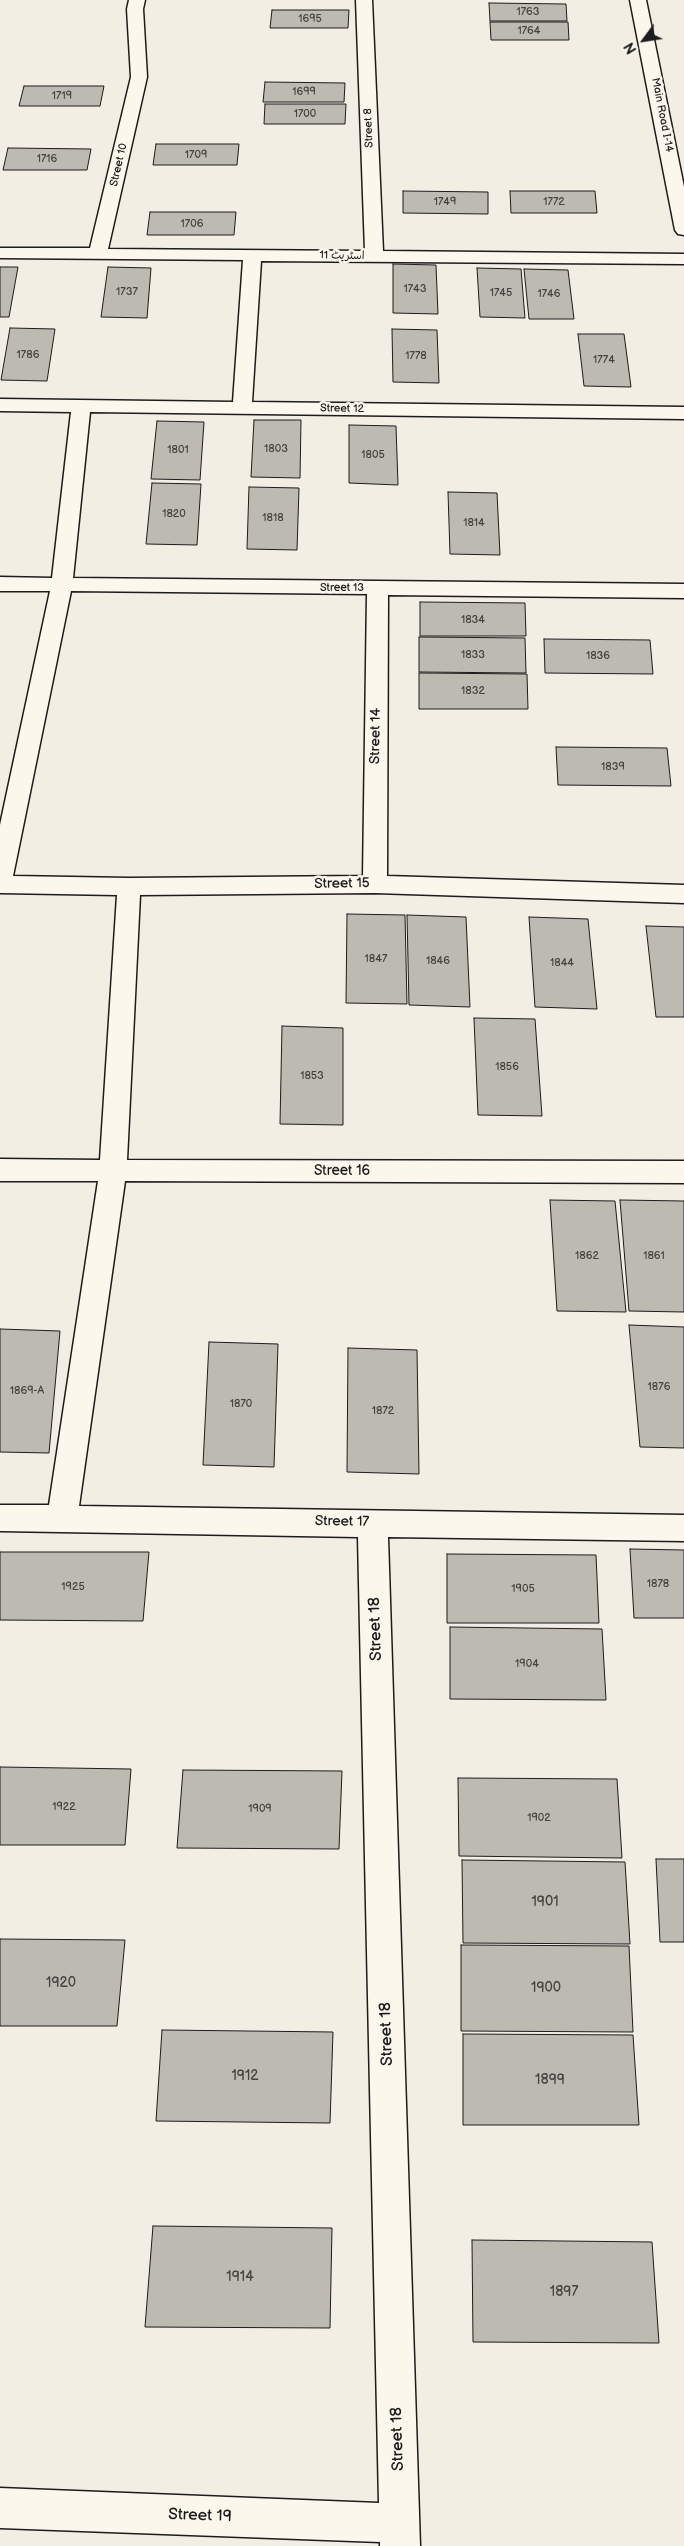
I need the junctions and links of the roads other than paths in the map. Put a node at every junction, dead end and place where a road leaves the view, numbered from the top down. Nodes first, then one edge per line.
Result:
1 (137, 0) edge
2 (364, 0) edge
3 (638, 0) edge
4 (684, 230) edge
5 (0, 253) edge
6 (98, 253) junction
7 (252, 255) junction
8 (374, 256) junction
9 (684, 259) edge
10 (0, 405) edge
11 (81, 407) junction
12 (242, 408) junction
13 (684, 413) edge
14 (0, 584) edge
15 (62, 585) junction
16 (378, 588) junction
17 (684, 591) edge
18 (0, 882) edge
19 (375, 884) junction
20 (129, 887) junction
21 (684, 894) edge
22 (0, 1170) edge
23 (114, 1170) junction
24 (684, 1172) edge
25 (0, 1518) edge
26 (62, 1519) junction
27 (373, 1522) junction
28 (684, 1528) edge
29 (0, 2508) edge
30 (400, 2534) edge

1 - 6 street, Street 10
2 - 8 street, Street 8
3 - 4 street, Main Road I-14
5 - 6 street, اسٹریٹ 11
6 - 7 street, اسٹریٹ 11
7 - 8 street, اسٹریٹ 11
7 - 12 street
8 - 9 street, اسٹریٹ 11
10 - 11 street, Street 12
11 - 12 street, Street 12
11 - 15 street
12 - 13 street, Street 12
14 - 15 street, Street 13
15 - 16 street, Street 13
15 - 18 street
16 - 17 street, Street 13
16 - 19 street, Street 14
18 - 20 street, Street 15
19 - 20 street, Street 15
19 - 21 street, Street 15
20 - 23 street
22 - 23 street, Street 16
23 - 24 street, Street 16
23 - 26 street
25 - 26 street, Street 17
26 - 27 street, Street 17
27 - 28 street, Street 17
27 - 30 street, Street 18
29 - 30 street, Street 19

